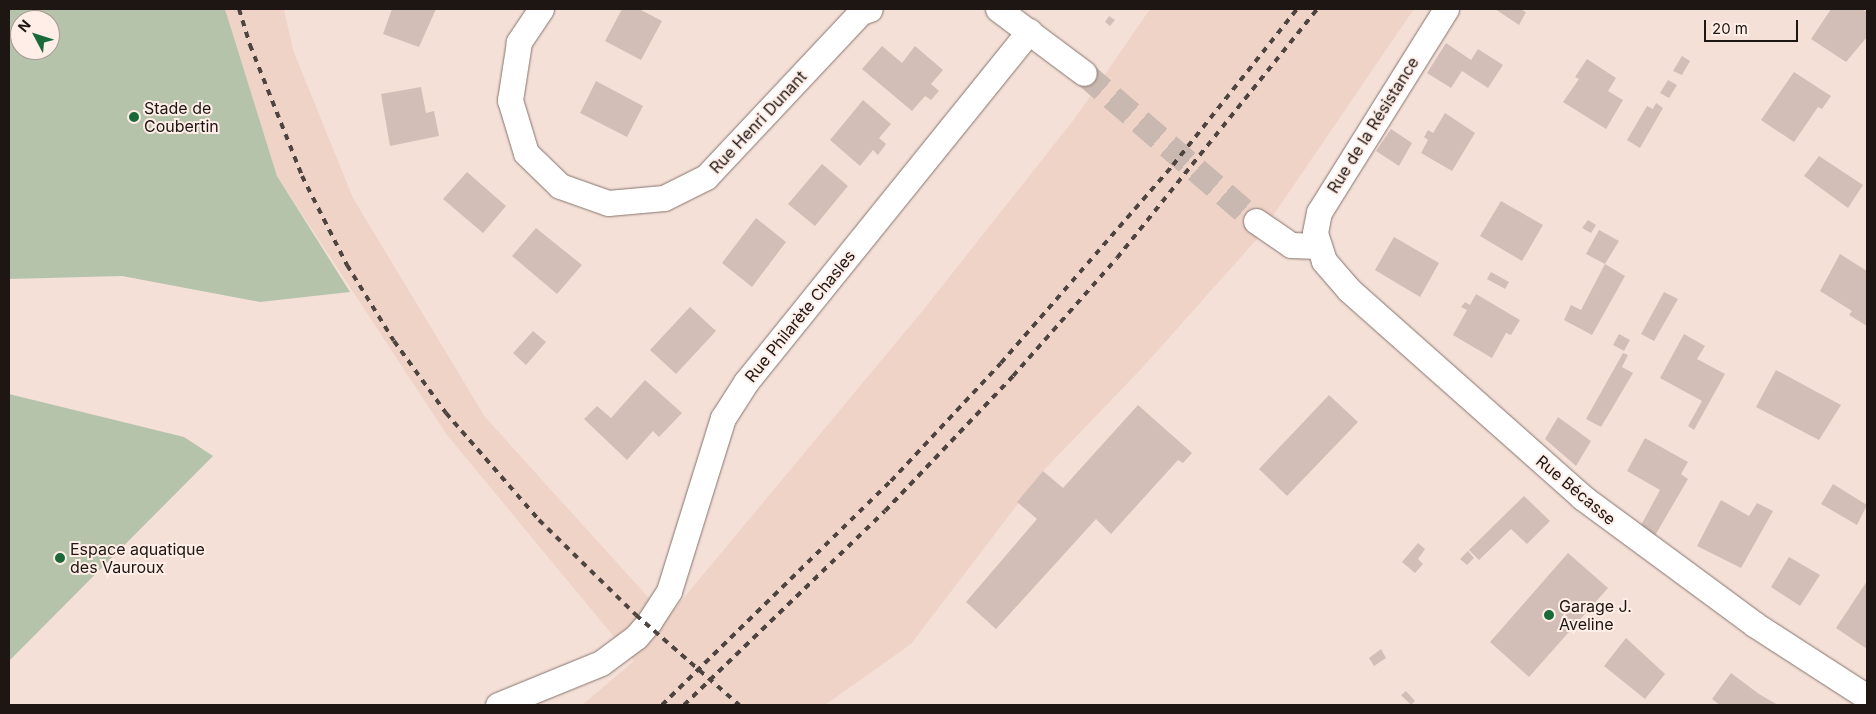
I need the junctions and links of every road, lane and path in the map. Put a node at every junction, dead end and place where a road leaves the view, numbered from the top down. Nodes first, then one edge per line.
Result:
1 (540, 9) edge
2 (870, 9) edge
3 (1446, 9) edge
4 (1004, 10) edge
5 (1029, 31) junction
6 (1084, 73) tunnel mouth
7 (1256, 221) tunnel mouth
8 (1317, 246) junction
9 (1867, 698) edge
10 (498, 705) edge

1 - 2 street, Rue Henri Dunant
3 - 8 street, Rue de la Résistance
4 - 5 street
5 - 6 street
5 - 10 street, Rue Philarète Chasles
7 - 8 street
8 - 9 street, Rue Bécasse

